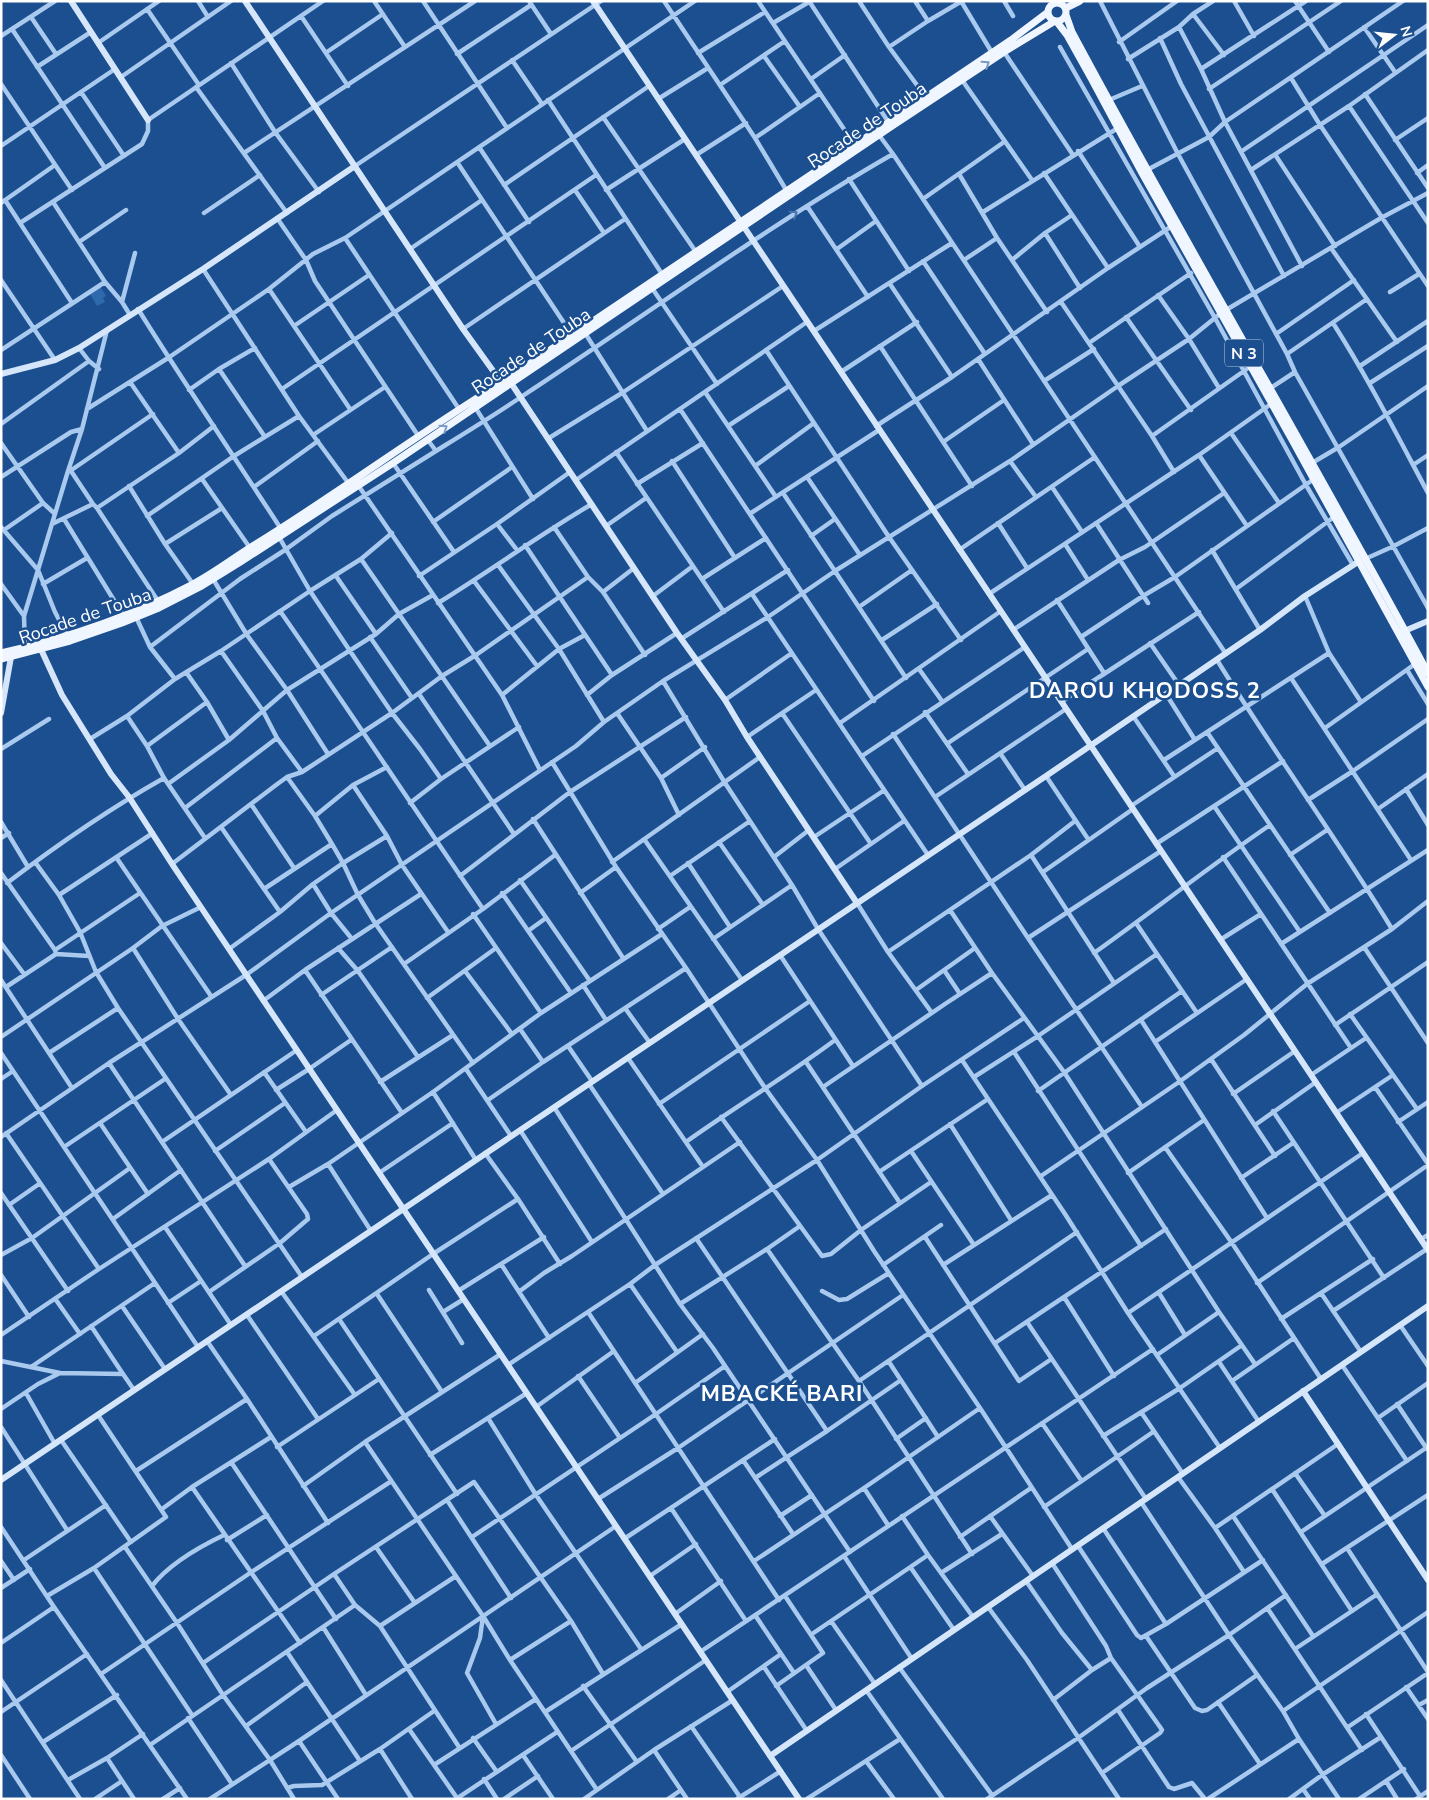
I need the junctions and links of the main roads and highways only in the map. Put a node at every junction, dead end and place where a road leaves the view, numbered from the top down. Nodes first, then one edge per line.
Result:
1 (1080, 1) edge
2 (1051, 3) edge
3 (1048, 12) junction
4 (1066, 12) junction
5 (1056, 22) junction
6 (890, 124) junction
7 (787, 193) junction
8 (741, 224) junction
9 (1224, 312) junction
10 (505, 384) junction
11 (1359, 562) junction
12 (1402, 632) junction
13 (40, 646) junction
14 (1, 652) edge
15 (12, 654) junction
16 (1, 659) edge
17 (1428, 673) edge
18 (1428, 687) edge

1 - 4 main road
2 - 3 main road
2 - 4 main road
3 - 5 main road
3 - 6 main road, Rocade de Touba
4 - 5 main road
4 - 9 main road, N 3
6 -> 5 main road, Rocade de Touba
5 - 9 main road, N 3
6 - 7 main road, Rocade de Touba
6 - 7 main road, Rocade de Touba
7 - 8 main road, Rocade de Touba
8 - 10 main road, Rocade de Touba
8 - 10 main road, Rocade de Touba
9 - 11 main road, N 3
9 - 11 main road, N 3
10 - 13 main road, Rocade de Touba
13 -> 10 main road, Rocade de Touba
11 - 12 main road, N 3
12 - 17 main road, N 3
12 - 18 main road, N 3
13 - 15 main road, Rocade de Touba
13 - 15 main road, Rocade de Touba
14 - 15 main road, Rocade de Touba
15 - 16 main road, Rocade de Touba

